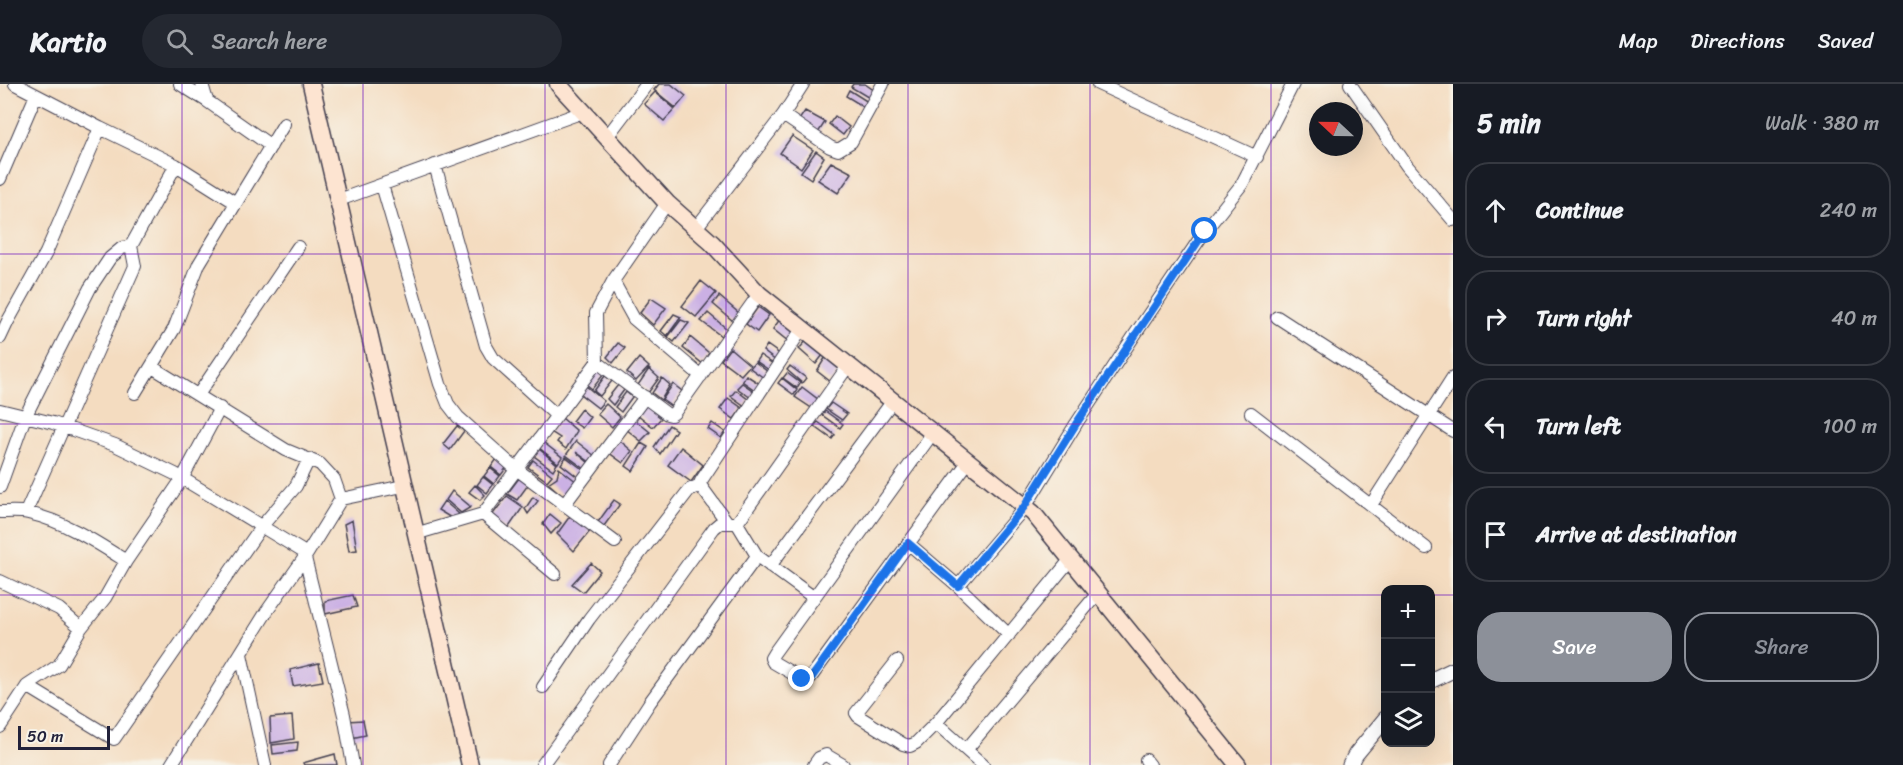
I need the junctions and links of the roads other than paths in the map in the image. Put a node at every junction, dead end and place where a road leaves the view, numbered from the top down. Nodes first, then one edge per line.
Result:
1 (15, 84) edge
2 (180, 84) edge
3 (202, 84) edge
4 (311, 84) edge
5 (558, 84) edge
6 (647, 84) edge
7 (803, 84) edge
8 (883, 84) edge
9 (1098, 84) edge
10 (1293, 84) edge
11 (1350, 84) edge
12 (36, 95) junction
13 (207, 101) junction
14 (583, 112) junction
15 (783, 115) junction
16 (284, 124) dead end
17 (100, 128) junction
18 (606, 138) junction
19 (270, 146) junction
20 (1257, 157) junction
21 (176, 165) junction
22 (435, 165) junction
23 (0, 179) edge
24 (382, 184) junction
25 (339, 200) junction
26 (236, 202) junction
27 (667, 203) junction
28 (1453, 220) edge
29 (696, 228) junction
30 (131, 246) junction
31 (298, 248) dead end
32 (613, 281) junction
33 (759, 294) junction
34 (1277, 317) dead end
35 (802, 329) junction
36 (0, 338) edge
37 (597, 362) junction
38 (848, 366) junction
39 (152, 367) junction
40 (701, 376) junction
41 (1453, 377) edge
42 (135, 393) dead end
43 (198, 395) junction
44 (645, 397) junction
45 (892, 402) junction
46 (220, 408) junction
47 (0, 410) edge
48 (1251, 413) dead end
49 (556, 415) junction
50 (1429, 415) junction
51 (25, 417) junction
52 (64, 428) junction
53 (1453, 431) edge
54 (932, 434) junction
55 (309, 459) junction
56 (968, 462) junction
57 (515, 468) junction
58 (182, 479) junction
59 (334, 479) junction
60 (700, 485) junction
61 (403, 486) junction
62 (0, 487) edge
63 (362, 495) junction
64 (341, 499) junction
65 (564, 505) junction
66 (1371, 505) junction
67 (1024, 507) junction
68 (0, 512) edge
69 (26, 512) junction
70 (483, 514) junction
71 (732, 523) junction
72 (261, 527) junction
73 (415, 534) junction
74 (615, 542) dead end
75 (908, 543) junction
76 (1426, 548) dead end
77 (306, 556) junction
78 (757, 556) junction
79 (1070, 560) junction
80 (126, 561) junction
81 (770, 566) junction
82 (555, 574) dead end
83 (0, 581) edge
84 (958, 586) junction
85 (1098, 594) junction
86 (813, 597) junction
87 (81, 628) junction
88 (1009, 635) junction
89 (241, 654) junction
90 (897, 661) dead end
91 (1453, 670) edge
92 (1435, 679) edge
93 (27, 686) junction
94 (543, 687) dead end
95 (936, 723) junction
96 (1381, 724) edge
97 (0, 727) edge
98 (966, 750) junction
99 (171, 765) edge
100 (265, 765) edge
101 (353, 765) edge
102 (470, 765) edge
103 (542, 765) edge
104 (609, 765) edge
105 (814, 765) edge
106 (843, 765) edge
107 (982, 765) edge
108 (1238, 765) edge
109 (1350, 765) edge

1 - 12 street
2 - 13 street
3 - 13 street
4 - 25 main road
5 - 14 main road
6 - 18 street
7 - 15 street
8 - 15 street
9 - 20 street
10 - 20 street
11 - 28 street
12 - 17 street
12 - 23 street
13 - 19 street
14 - 18 main road
14 - 22 street
15 - 29 street
16 - 19 street
17 - 21 street
17 - 36 street
18 - 27 main road
19 - 26 street
20 - 67 street
21 - 26 street
21 - 30 street
22 - 24 street
22 - 49 street
24 - 25 street
24 - 57 street
25 - 61 main road
26 - 39 street
27 - 29 main road
27 - 32 street
29 - 33 main road
30 - 51 street
30 - 52 street
31 - 43 street
32 - 37 street
32 - 40 street
33 - 35 main road
33 - 40 street
34 - 50 street
35 - 38 main road
35 - 60 street
37 - 44 street
37 - 49 street
38 - 45 main road
38 - 71 street
39 - 42 street
39 - 43 street
40 - 44 street
41 - 50 street
43 - 46 street
44 - 65 street
45 - 54 main road
45 - 81 street
46 - 55 street
46 - 58 street
47 - 51 street
48 - 66 street
49 - 57 street
50 - 53 street
50 - 66 street
51 - 52 street
51 - 62 street
52 - 58 street
52 - 69 street
54 - 56 main road
54 - 86 street
55 - 59 street
55 - 72 street
56 - 67 main road
56 - 75 street
57 - 65 street
57 - 70 street
58 - 72 street
58 - 80 street
59 - 63 street
59 - 64 street
60 - 71 street
60 - 94 street
61 - 63 street
61 - 73 main road
63 - 64 street
64 - 77 street
65 - 74 street
66 - 76 street
67 - 79 main road
67 - 84 street
68 - 69 street
69 - 80 street
70 - 73 street
70 - 82 street
71 - 78 street
71 - 103 street
72 - 77 street
72 - 93 street
73 - 102 main road
75 - 84 street
75 - 86 street
77 - 89 street
77 - 101 street
78 - 81 street
78 - 104 street
79 - 85 main road
79 - 88 street
80 - 87 street
81 - 86 street
83 - 87 street
84 - 88 street
85 - 98 street
85 - 108 main road
87 - 93 street
88 - 95 street
89 - 99 street
89 - 100 street
90 - 95 street
91 - 92 street
93 - 97 street
95 - 98 street
96 - 109 street
98 - 107 street
105 - 106 street

